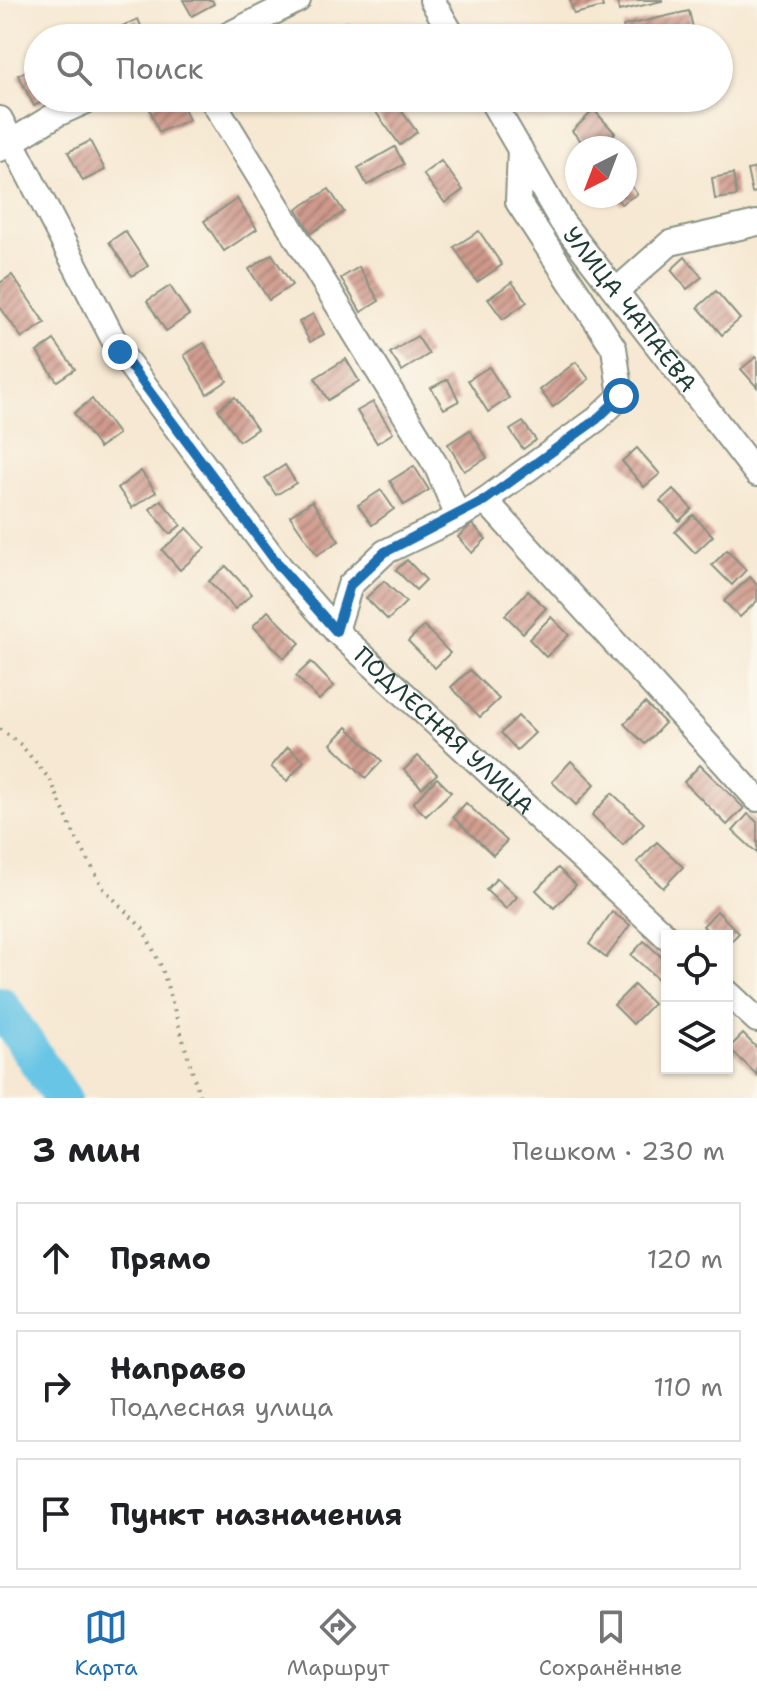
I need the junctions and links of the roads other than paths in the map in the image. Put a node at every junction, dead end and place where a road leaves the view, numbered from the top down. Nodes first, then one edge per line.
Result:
1 (298, 0) edge
2 (432, 0) edge
3 (250, 24) edge
4 (446, 24) edge
5 (62, 112) edge
6 (220, 112) edge
7 (498, 112) edge
8 (4, 136) edge
9 (520, 149) junction
10 (757, 223) edge
11 (616, 291) junction
12 (757, 474) edge
13 (485, 500) junction
14 (458, 517) junction
15 (336, 631) junction
16 (757, 799) edge
17 (661, 931) edge
18 (733, 998) edge
19 (757, 1020) edge

1 - 3 street
2 - 4 street
5 - 8 street
6 - 14 street
7 - 9 street, УЛИЦА ЧАПАЕВА
8 - 15 street, ПОДЛЕСНАЯ УЛИЦА
9 - 11 street, УЛИЦА ЧАПАЕВА
9 - 13 street
10 - 11 street
11 - 12 street, УЛИЦА ЧАПАЕВА
13 - 14 street
13 - 16 street
14 - 15 street
15 - 17 street, ПОДЛЕСНАЯ УЛИЦА
18 - 19 street

